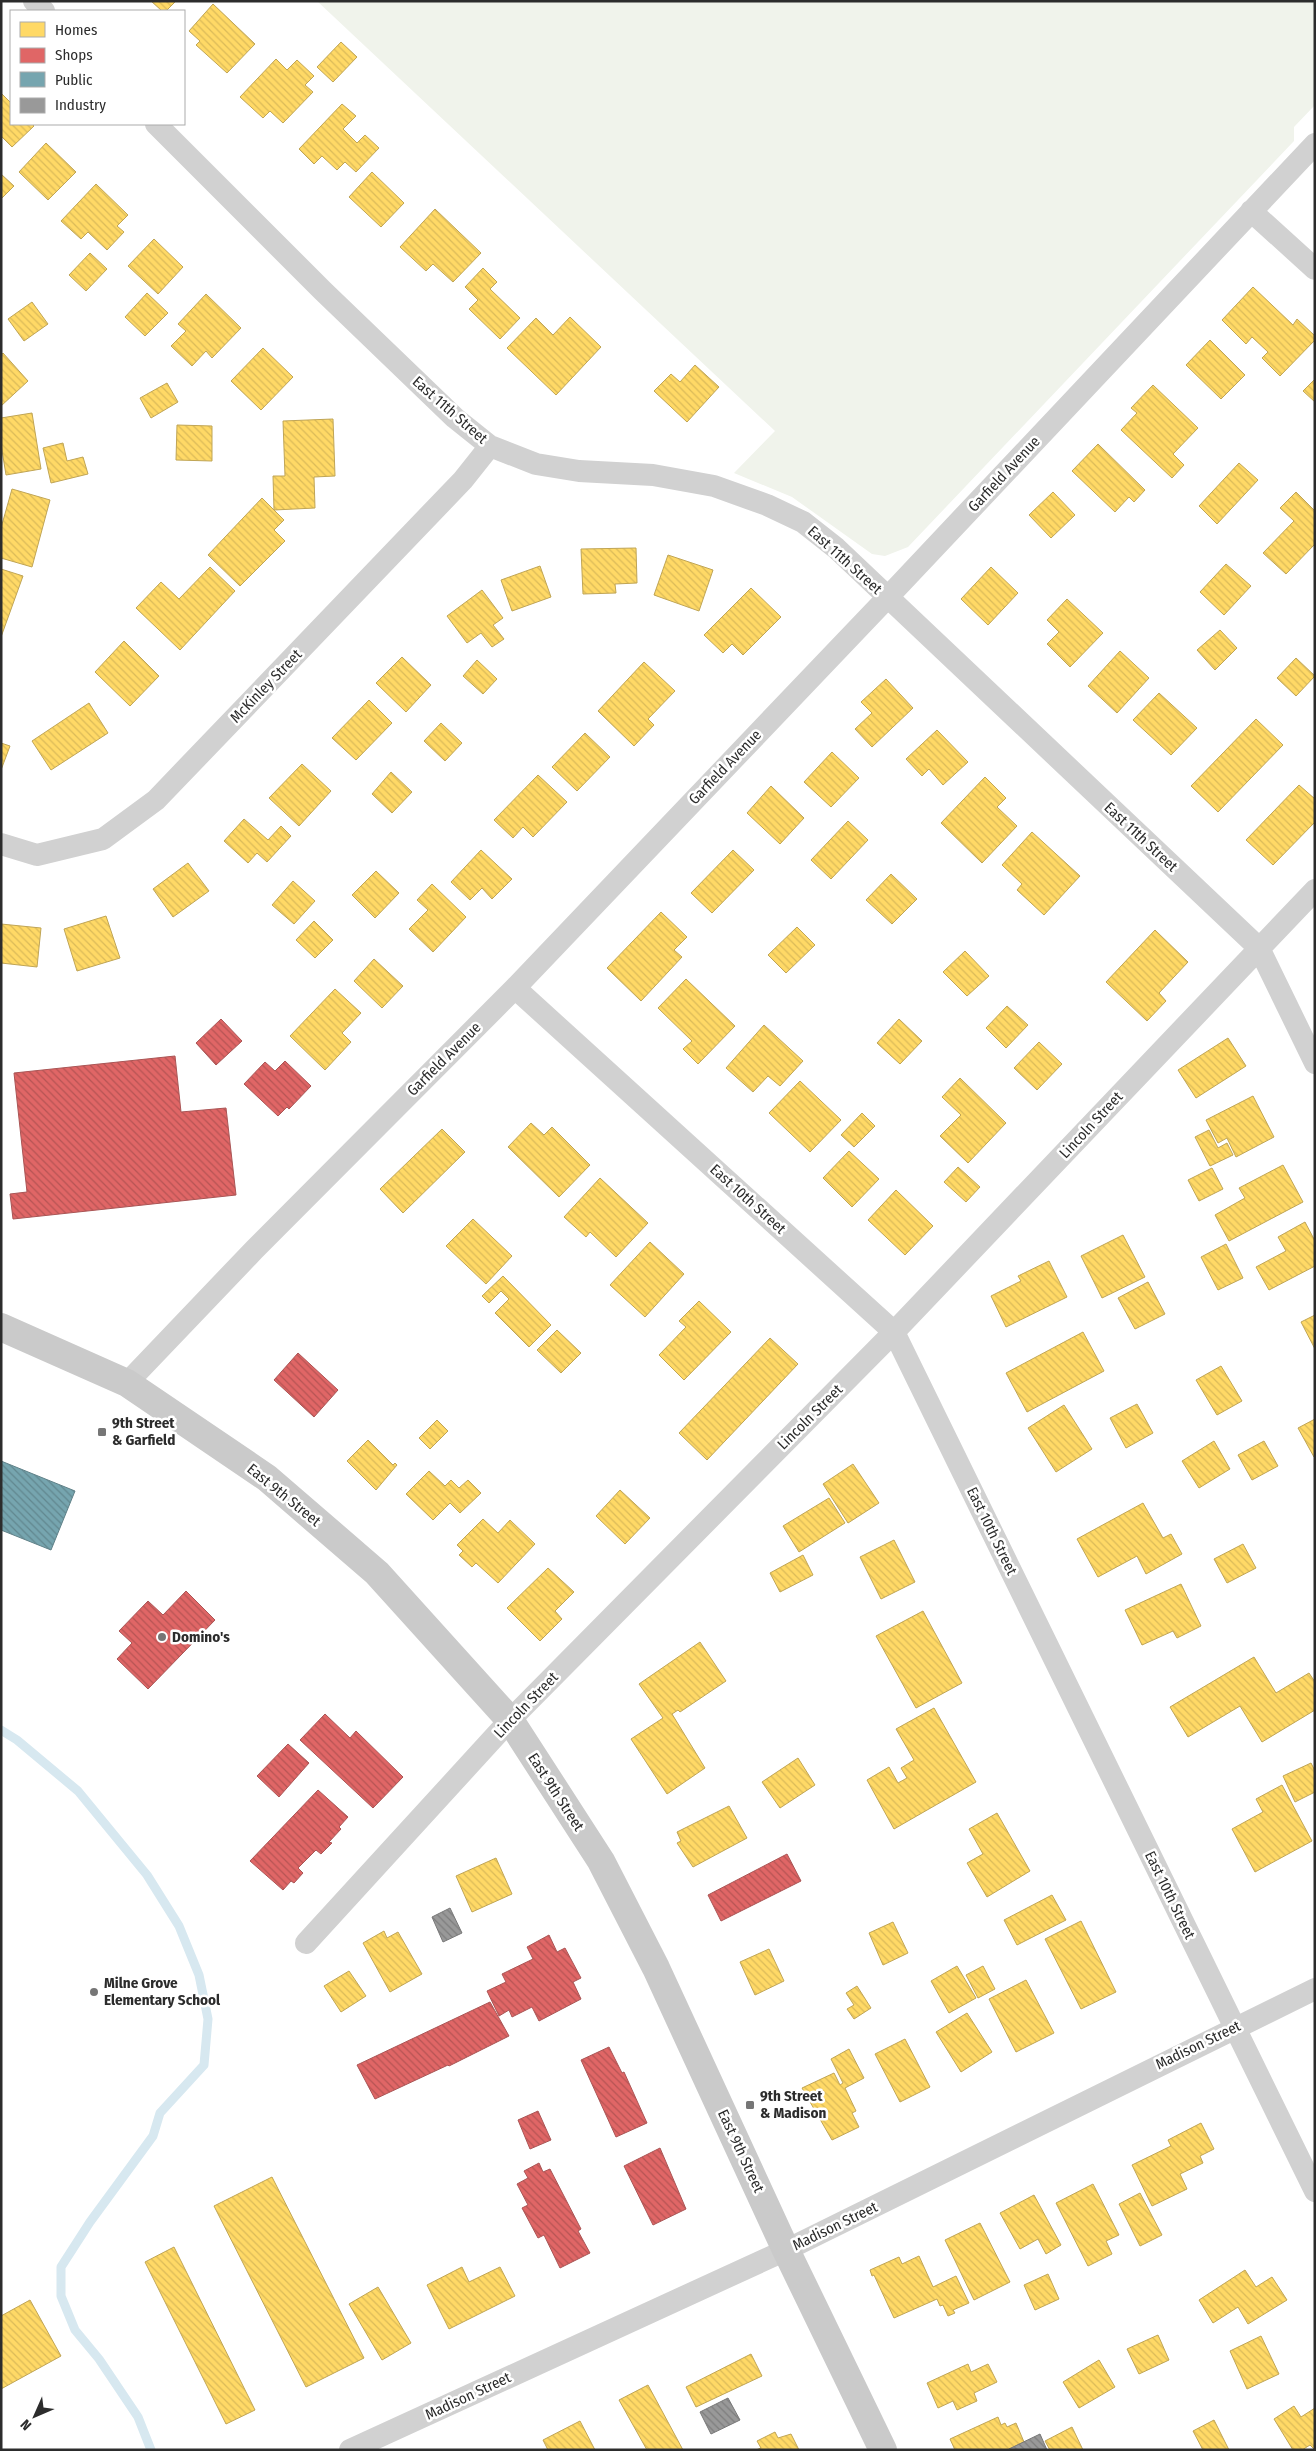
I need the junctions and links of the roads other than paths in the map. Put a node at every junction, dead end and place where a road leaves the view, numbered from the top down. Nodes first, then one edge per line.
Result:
1 (34, 1) edge
2 (43, 10) edge
3 (157, 125) edge
4 (1315, 144) edge
5 (1251, 211) junction
6 (1315, 268) edge
7 (490, 446) junction
8 (887, 598) junction
9 (1, 844) edge
10 (1315, 890) edge
11 (1259, 948) junction
12 (515, 988) junction
13 (1315, 1064) edge
14 (1, 1327) edge
15 (894, 1332) junction
16 (127, 1383) junction
17 (510, 1720) junction
18 (306, 1943) dead end
19 (1315, 1989) edge
20 (1235, 2027) junction
21 (1315, 2191) edge
22 (786, 2250) junction
23 (350, 2450) edge
24 (883, 2450) edge

1 - 2 street
3 - 7 street, East 11th Street
4 - 5 street, Garfield Avenue
5 - 6 street
5 - 8 street, Garfield Avenue
7 - 8 street, East 11th Street
7 - 9 street, McKinley Street
8 - 11 street, East 11th Street
8 - 12 street, Garfield Avenue
10 - 11 street, Lincoln Street
11 - 13 street, East 11th Street
11 - 15 street, Lincoln Street
12 - 15 street, East 10th Street
12 - 16 street, Garfield Avenue
14 - 16 main road, East 9th Street
15 - 17 street, Lincoln Street
15 - 20 street, East 10th Street
16 - 17 main road, East 9th Street
17 - 18 street, Lincoln Street
17 - 22 main road, East 9th Street
19 - 20 street, Madison Street
20 - 21 street, East 10th Street
20 - 22 street, Madison Street
22 - 23 street, Madison Street
22 - 24 main road, East 9th Street

